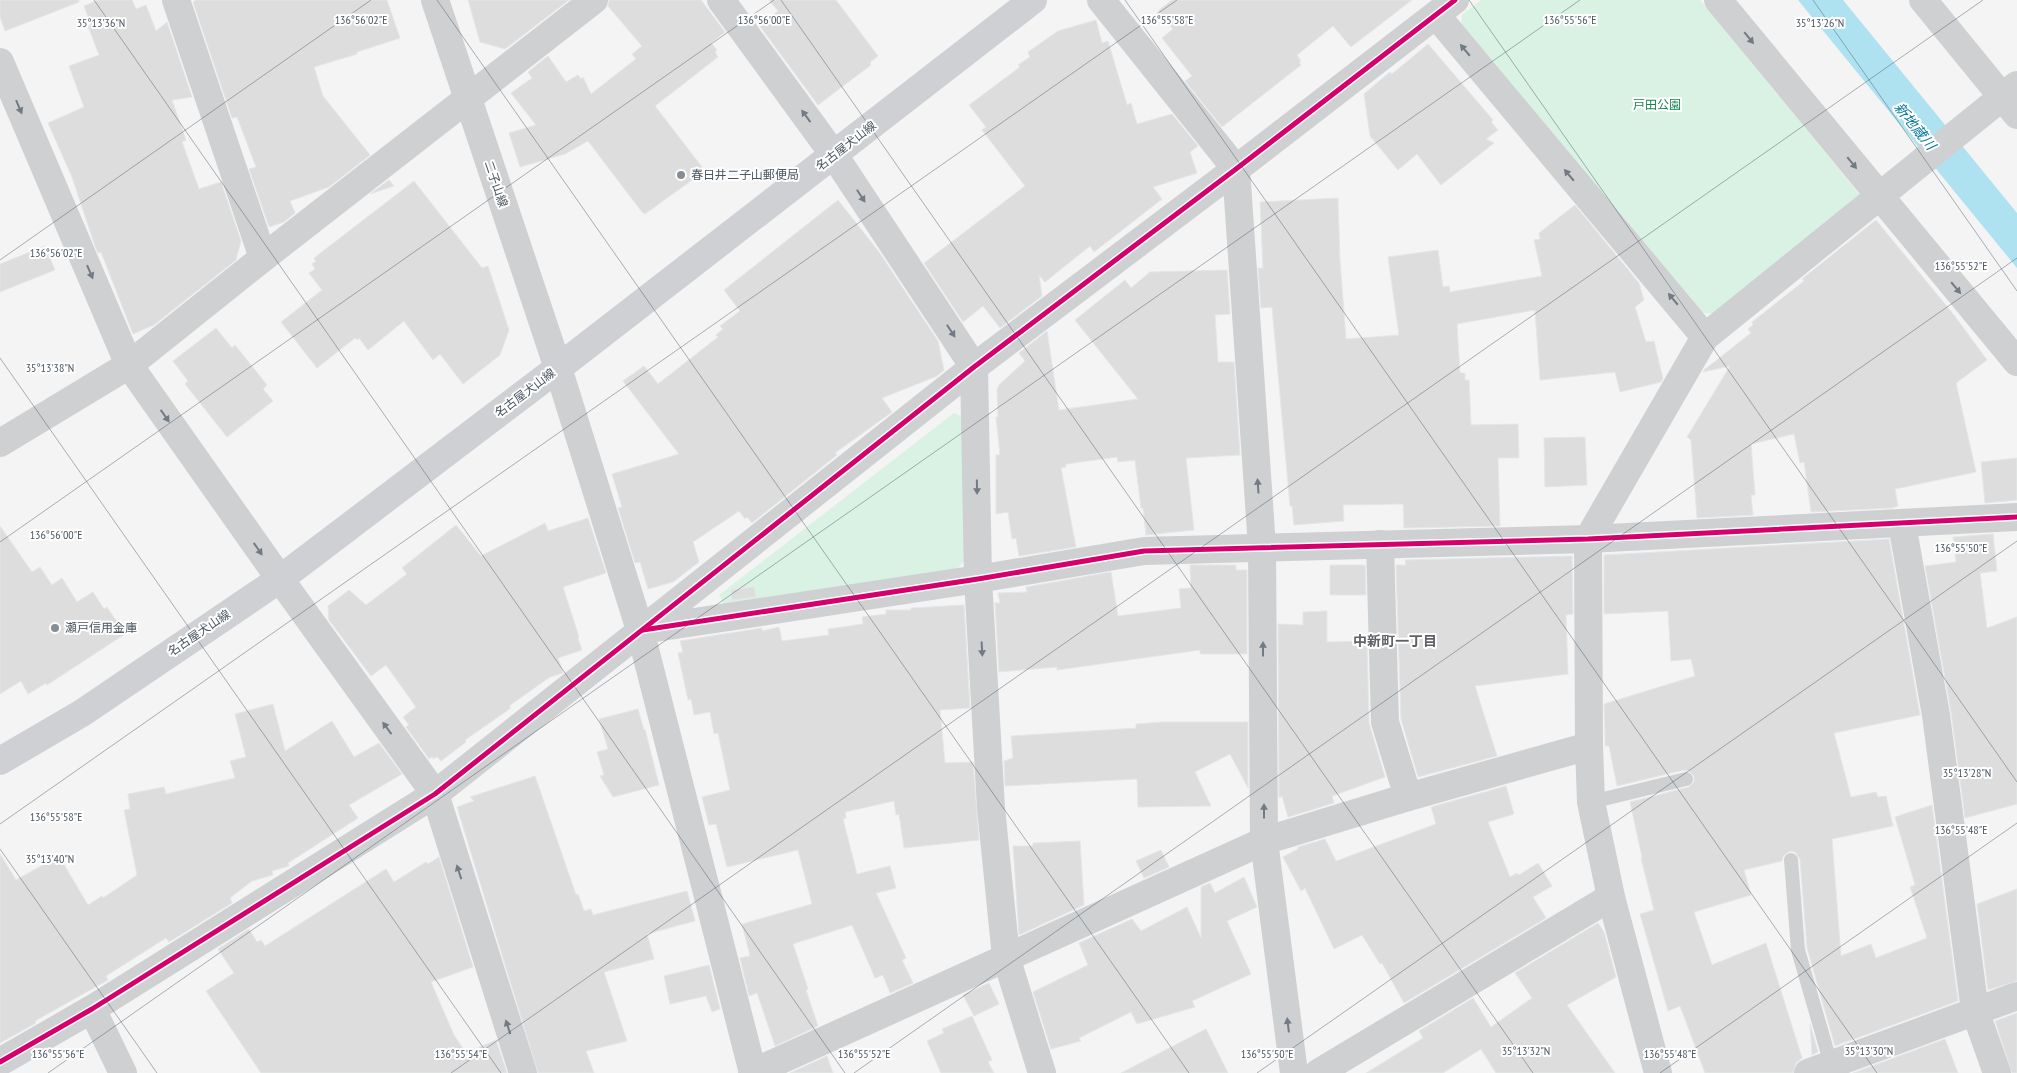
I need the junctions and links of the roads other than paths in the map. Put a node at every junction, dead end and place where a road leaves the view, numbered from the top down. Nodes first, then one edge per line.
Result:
1 (176, 0) edge
2 (435, 0) edge
3 (594, 0) edge
4 (721, 0) edge
5 (1033, 0) edge
6 (1101, 0) edge
7 (1718, 0) edge
8 (1923, 0) edge
9 (1445, 8) edge
10 (0, 62) edge
11 (467, 98) junction
12 (2007, 100) edge
13 (834, 155) junction
14 (1236, 169) junction
15 (1884, 191) junction
16 (263, 258) junction
17 (1704, 337) junction
18 (2017, 362) edge
19 (129, 365) junction
20 (974, 367) junction
21 (558, 368) junction
22 (0, 443) edge
23 (2017, 517) edge
24 (1902, 524) junction
25 (1588, 539) junction
26 (1380, 544) junction
27 (1262, 547) junction
28 (280, 579) junction
29 (978, 579) junction
30 (640, 630) junction
31 (1588, 746) junction
32 (0, 761) edge
33 (1686, 779) dead end
34 (434, 794) junction
35 (1408, 797) junction
36 (1591, 802) junction
37 (1264, 841) junction
38 (1791, 860) dead end
39 (1611, 897) junction
40 (1006, 957) junction
41 (2017, 996) edge
42 (92, 1009) junction
43 (1975, 1012) junction
44 (0, 1062) edge
45 (1824, 1070) edge
46 (123, 1073) edge
47 (523, 1073) edge
48 (753, 1073) edge
49 (1042, 1073) edge
50 (1294, 1073) edge
51 (1318, 1073) edge
52 (1658, 1073) edge
53 (1997, 1073) edge

1 - 16 street
2 - 11 street, 二子山線
3 - 11 street
13 -> 4 street
5 - 13 main road, 名古屋犬山線
6 - 14 street
7 -> 15 street
8 - 12 street
9 - 14 street
17 -> 9 street
10 -> 19 street
11 - 16 street
11 - 21 street, 二子山線
12 - 15 street
13 -> 20 street
13 - 21 main road, 名古屋犬山線
14 - 20 street
27 -> 14 street
15 - 17 street
15 -> 18 street
16 - 19 street
17 - 25 street
19 - 22 street
19 -> 28 street
20 -> 29 street
20 - 30 street
21 - 28 main road, 名古屋犬山線
21 - 30 street, 二子山線
23 - 24 street
24 - 25 street
24 - 43 street
25 - 26 street
25 - 31 street
26 - 27 street
26 - 35 street
27 - 29 street
37 -> 27 street
28 - 32 main road, 名古屋犬山線
34 -> 28 street
29 - 30 street
29 -> 40 street
30 - 34 street
30 - 48 street, 二子山線
31 - 35 street
31 - 36 street
33 - 36 lane
34 - 42 street
47 -> 34 street
35 - 37 street
36 - 39 street
37 - 40 street
50 -> 37 street
38 - 45 lane
39 - 51 street
39 - 52 street
40 - 48 street
40 - 49 street
41 - 43 street
42 - 44 street
42 - 46 street
43 - 45 street
43 - 53 street

